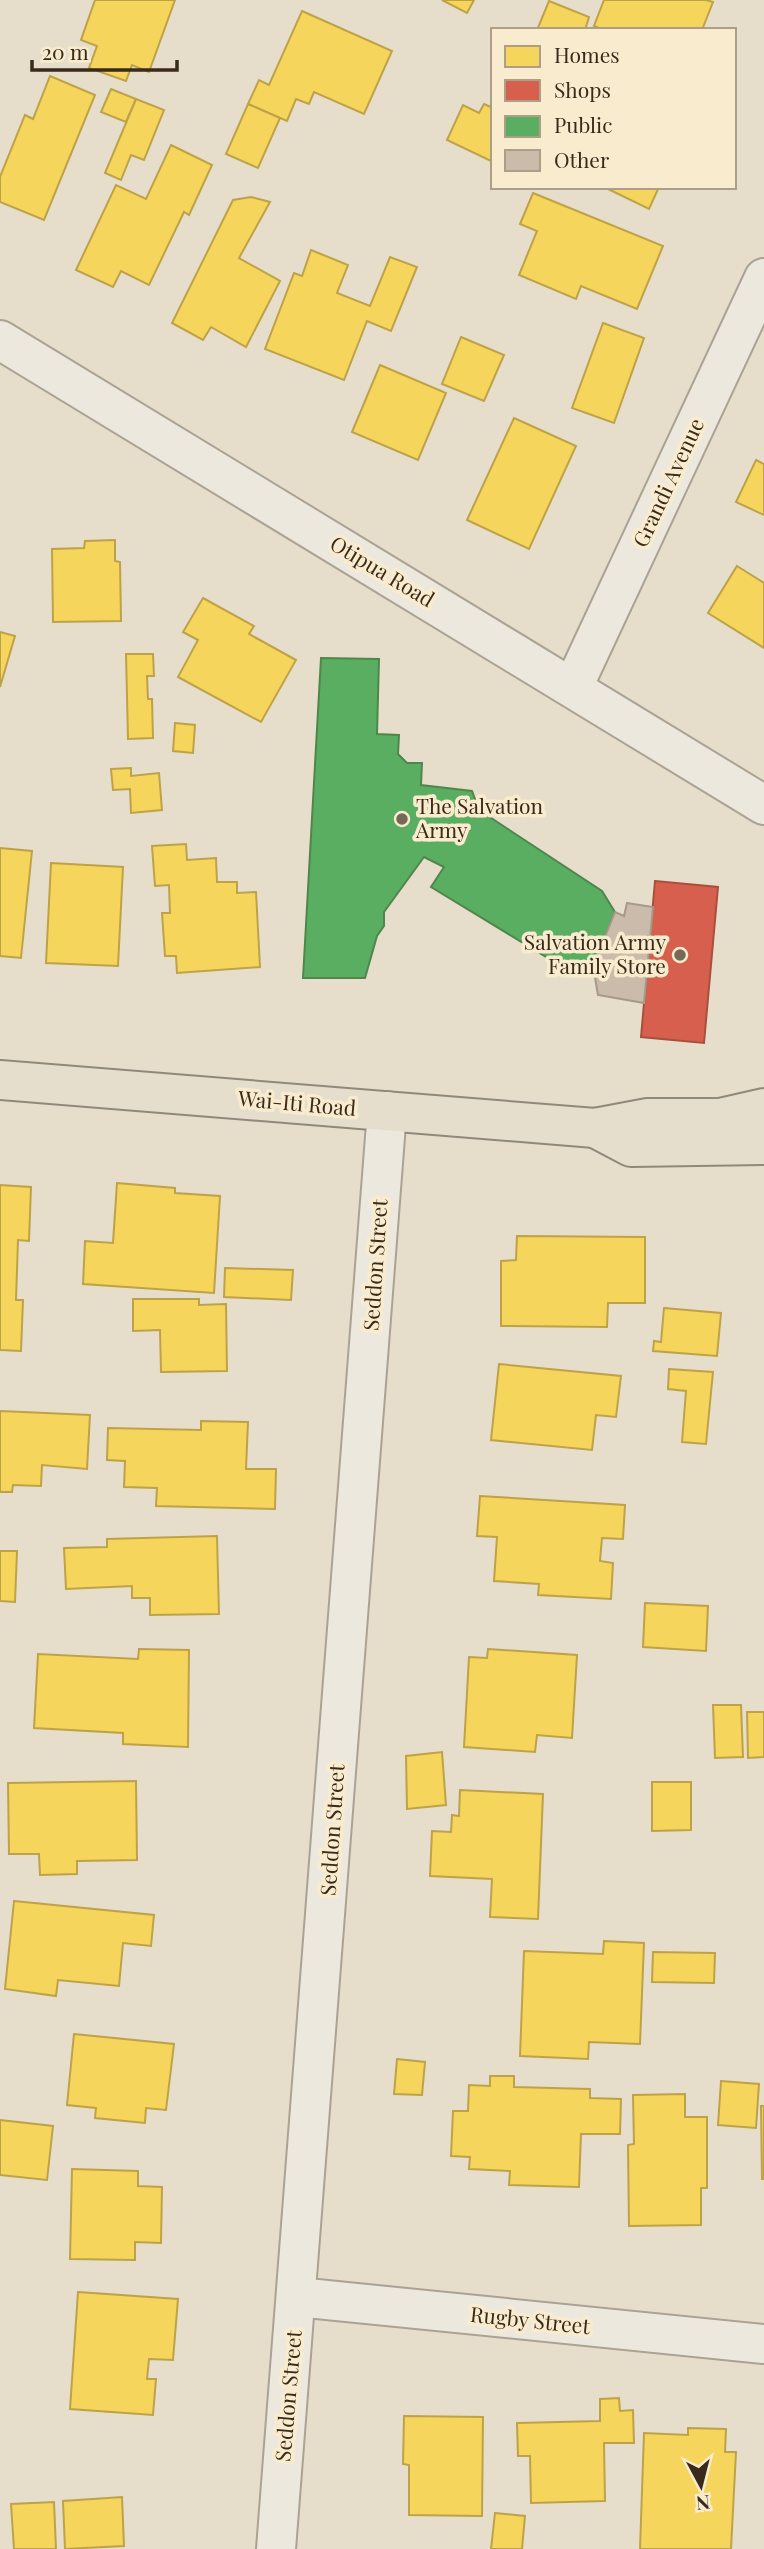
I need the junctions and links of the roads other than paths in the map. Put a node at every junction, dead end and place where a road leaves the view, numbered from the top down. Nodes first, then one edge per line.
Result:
1 (764, 278) edge
2 (0, 340) edge
3 (573, 687) junction
4 (764, 805) edge
5 (0, 1080) edge
6 (764, 1108) edge
7 (387, 1111) junction
8 (595, 1128) junction
9 (764, 1145) edge
10 (297, 2297) junction
11 (764, 2344) edge
12 (276, 2549) edge

1 - 3 street, Grandi Avenue
2 - 3 street, Otipua Road
3 - 4 street, Otipua Road
5 - 7 main road, Wai-Iti Road
6 - 8 main road, Wai-Iti Road
7 - 8 main road, Wai-Iti Road
7 - 10 street, Seddon Street
8 - 9 main road, Wai-Iti Road
10 - 11 street, Rugby Street
10 - 12 street, Seddon Street

